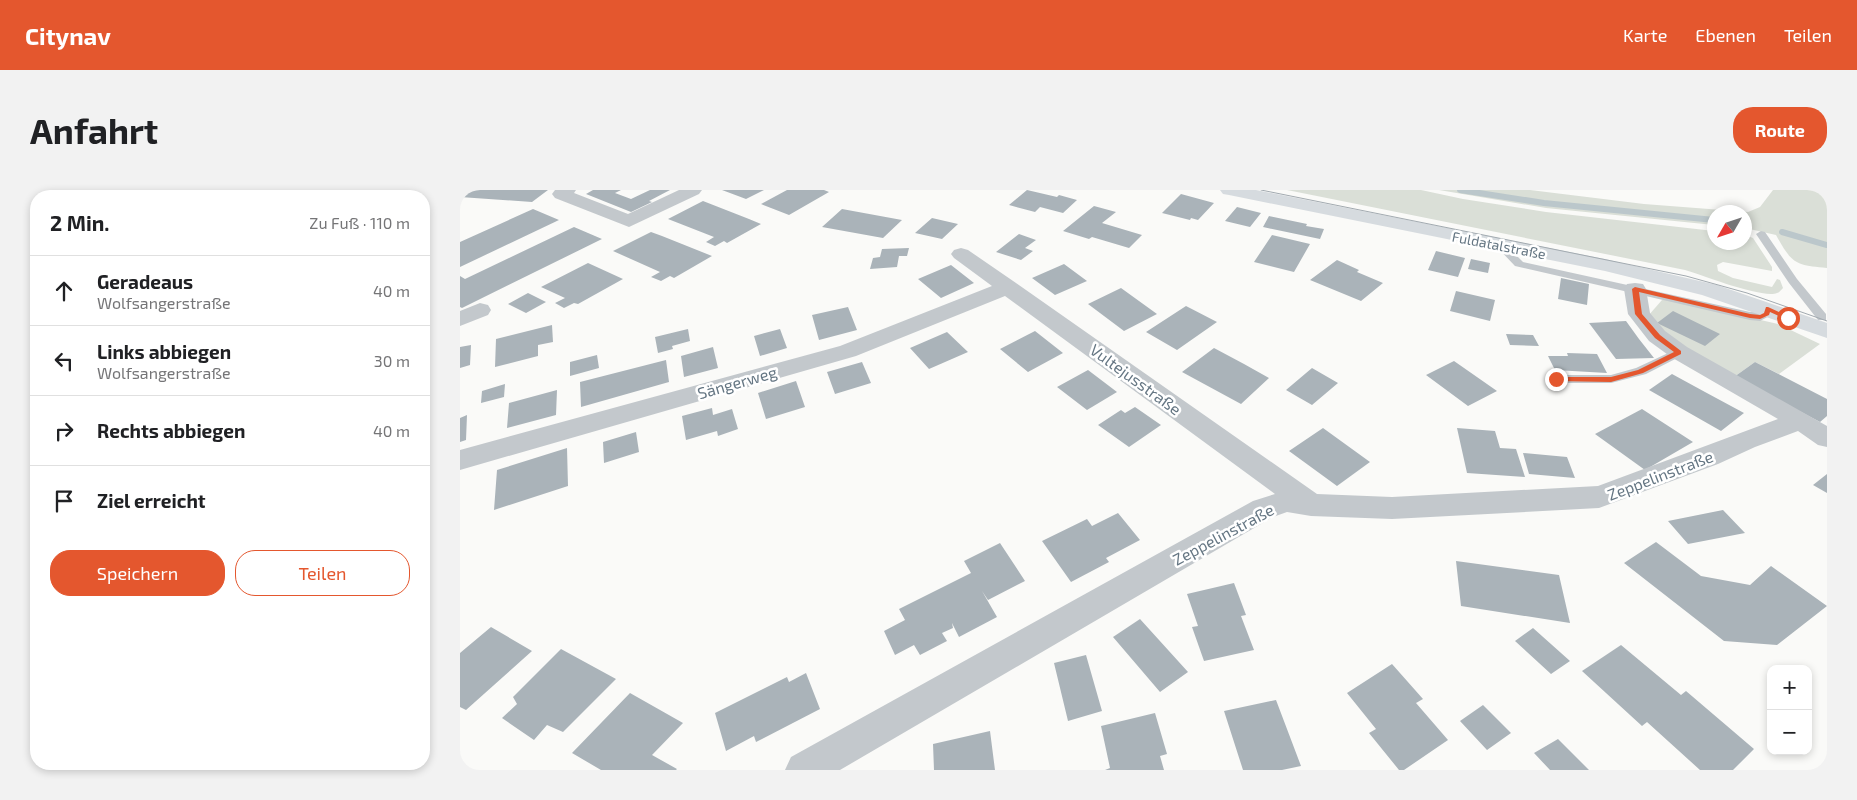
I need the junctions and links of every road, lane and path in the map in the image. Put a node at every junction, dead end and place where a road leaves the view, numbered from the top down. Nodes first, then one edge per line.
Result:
1 (567, 190) edge
2 (693, 190) edge
3 (1228, 190) edge
4 (1761, 234) dead end
5 (1500, 245) junction
6 (961, 254) dead end
7 (1009, 287) junction
8 (1635, 289) junction
9 (1768, 309) junction
10 (480, 310) dead end
11 (460, 319) edge
12 (1825, 322) edge
13 (1679, 352) junction
14 (1556, 379) dead end
15 (1801, 422) junction
16 (1827, 438) edge
17 (460, 460) edge
18 (1311, 505) junction
19 (804, 770) edge

1 - 2 street
3 - 5 main road, Fuldatalstraße
4 - 12 lane
5 - 8 lane
5 - 9 main road, Fuldatalstraße
6 - 7 street, Vultejusstraße
7 - 17 street, Sängerweg
7 - 18 street, Vultejusstraße
8 - 9 lane
8 - 13 street
9 - 12 main road, Fuldatalstraße
10 - 11 street
13 - 14 lane
13 - 15 street
15 - 16 street
15 - 18 street, Zeppelinstraße
18 - 19 street, Zeppelinstraße

